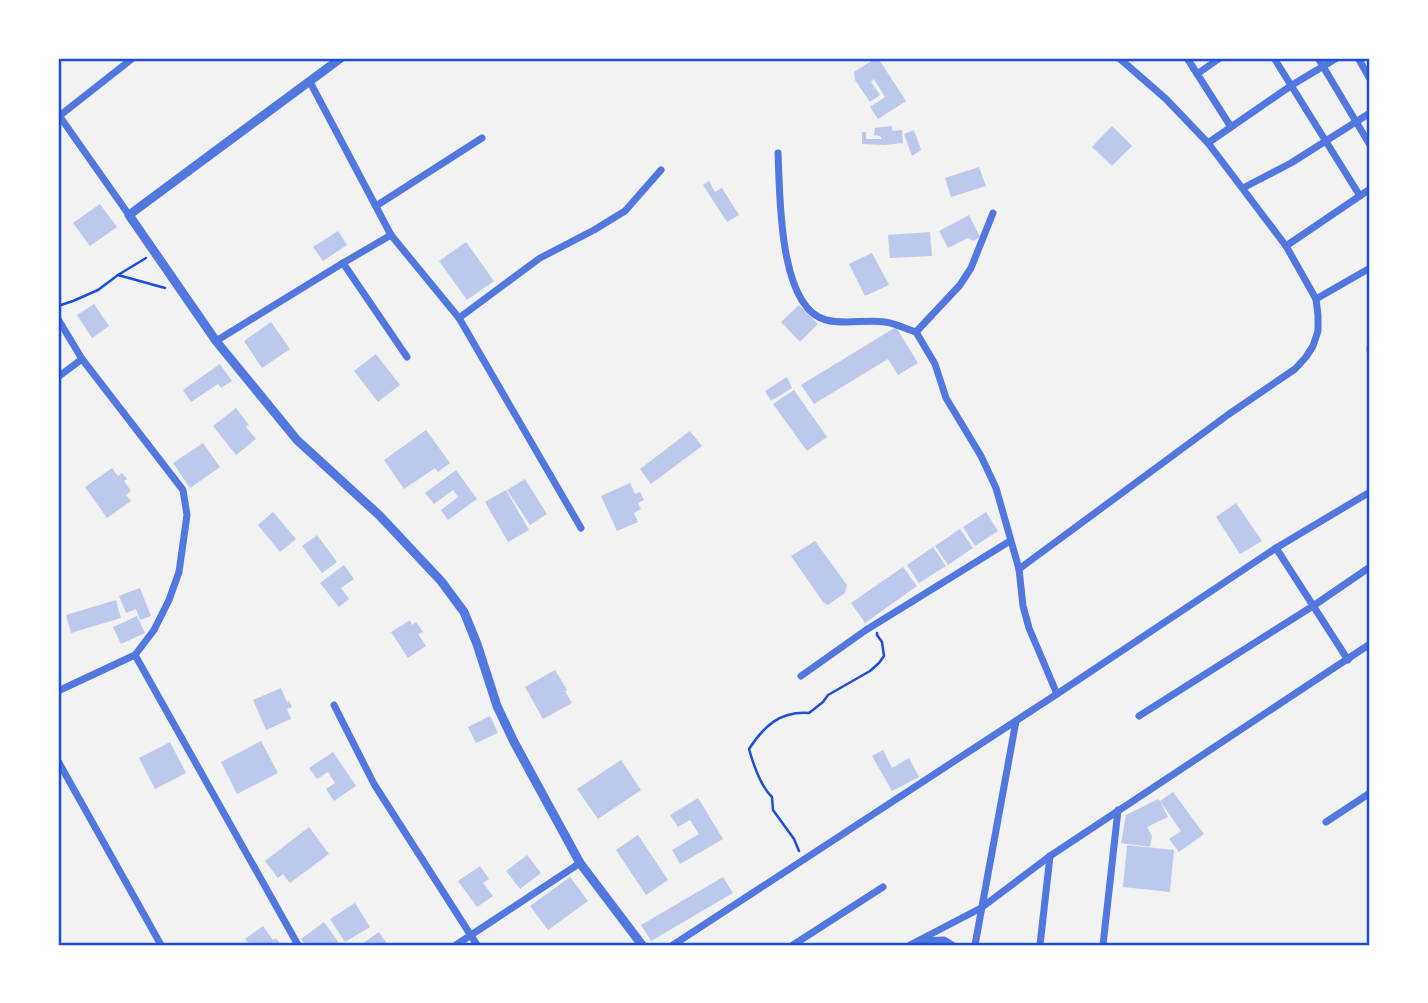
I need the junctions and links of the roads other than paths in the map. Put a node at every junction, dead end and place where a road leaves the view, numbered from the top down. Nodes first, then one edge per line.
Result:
1 (133, 58) edge
2 (341, 58) edge
3 (1119, 58) edge
4 (1187, 58) edge
5 (1220, 58) edge
6 (1274, 58) edge
7 (1318, 58) edge
8 (1337, 58) edge
9 (1358, 58) edge
10 (1324, 66) junction
11 (1197, 74) junction
12 (1370, 79) edge
13 (310, 82) junction
14 (1292, 85) junction
15 (1370, 113) edge
16 (58, 115) edge
17 (1357, 122) junction
18 (1231, 127) junction
19 (482, 138) dead end
20 (1327, 141) junction
21 (1208, 143) junction
22 (1370, 145) edge
23 (778, 153) dead end
24 (661, 170) dead end
25 (1243, 188) junction
26 (1370, 189) edge
27 (1360, 196) junction
28 (376, 206) junction
29 (993, 213) dead end
30 (129, 215) junction
31 (391, 235) junction
32 (1286, 246) junction
33 (342, 263) junction
34 (1370, 268) edge
35 (1316, 299) junction
36 (459, 318) junction
37 (58, 319) edge
38 (916, 332) junction
39 (216, 341) junction
40 (407, 357) dead end
41 (82, 359) junction
42 (58, 377) edge
43 (1370, 492) edge
44 (581, 528) dead end
45 (1010, 541) junction
46 (1276, 548) junction
47 (1370, 567) edge
48 (1019, 569) junction
49 (1313, 606) junction
50 (1370, 644) edge
51 (135, 655) junction
52 (1348, 660) junction
53 (801, 676) dead end
54 (58, 691) edge
55 (1057, 694) junction
56 (334, 705) dead end
57 (1139, 716) dead end
58 (1016, 720) junction
59 (58, 761) edge
60 (1370, 793) edge
61 (1118, 810) junction
62 (1326, 822) dead end
63 (1050, 856) junction
64 (580, 863) junction
65 (883, 887) dead end
66 (981, 908) junction
67 (471, 936) junction
68 (913, 943) edge
69 (161, 945) edge
70 (298, 945) edge
71 (456, 945) edge
72 (477, 945) edge
73 (642, 945) edge
74 (673, 945) edge
75 (793, 945) edge
76 (953, 945) edge
77 (975, 945) edge
78 (1040, 945) edge
79 (1103, 945) edge

1 - 16 street
2 - 13 street
3 - 21 street
4 - 11 street
5 - 11 street
6 - 14 street
7 - 10 street
8 - 10 street
9 - 12 street
10 - 14 street
10 - 17 street
11 - 18 street
13 - 28 street
13 - 30 street
14 - 18 street
14 - 20 street
15 - 17 street
16 - 30 street
17 - 20 street
17 - 22 street
18 - 21 street
19 - 28 street
20 - 25 street
20 - 27 street
21 - 25 street
23 - 38 street
24 - 36 street
25 - 32 street
26 - 27 street
27 - 32 street
28 - 31 street
29 - 38 street
30 - 39 street
31 - 33 street
31 - 36 street
32 - 35 street
33 - 39 street
33 - 40 street
34 - 35 street
35 - 48 street
36 - 44 street
37 - 41 street
38 - 45 street
39 - 64 street
41 - 42 street
41 - 51 street
43 - 46 street
45 - 48 street
45 - 53 street
46 - 49 street
46 - 55 street
47 - 49 street
48 - 55 street
49 - 52 street
49 - 57 street
50 - 52 street
51 - 54 street
51 - 70 street
52 - 61 street
55 - 58 street
56 - 67 street
58 - 66 street
58 - 74 street
59 - 69 street
60 - 62 street
61 - 63 street
61 - 79 street
63 - 66 street
63 - 78 street
64 - 67 street
64 - 73 street
65 - 75 street
66 - 68 street
66 - 77 street
67 - 71 street
67 - 72 street
68 - 76 street

